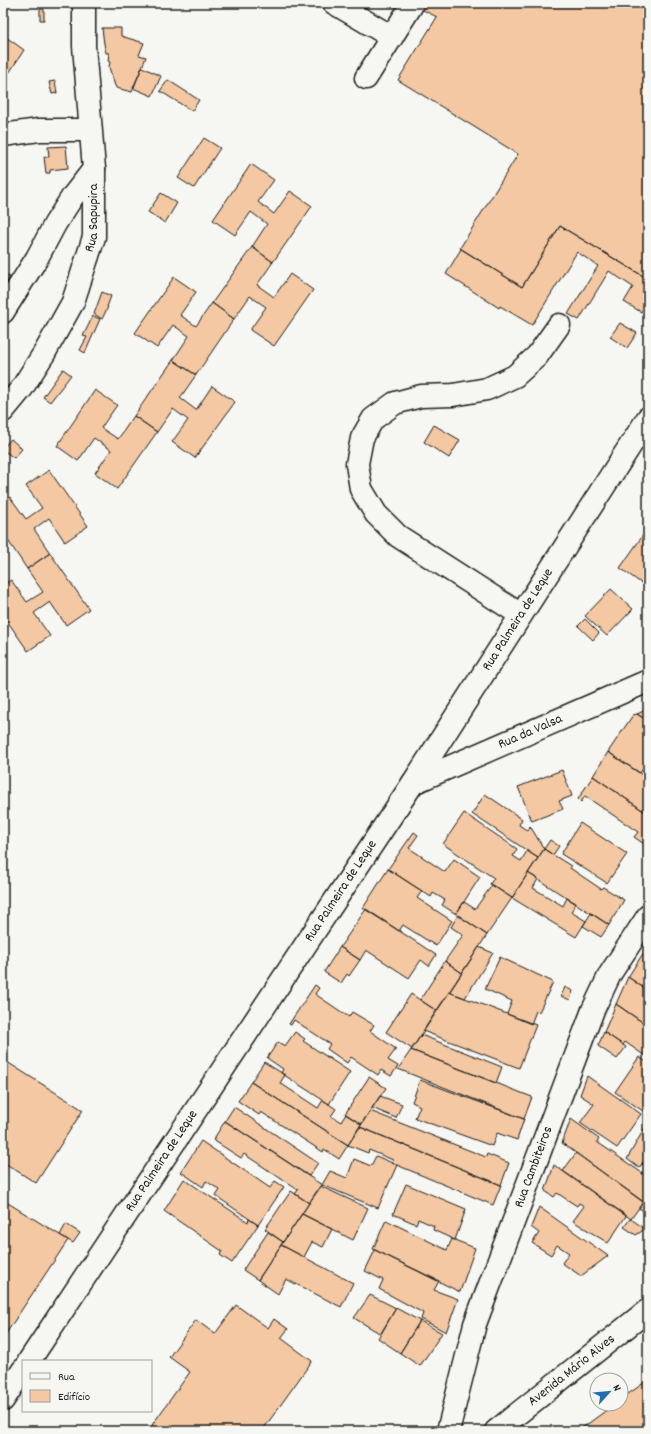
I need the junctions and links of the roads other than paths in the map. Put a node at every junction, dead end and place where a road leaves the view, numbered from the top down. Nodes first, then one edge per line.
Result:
1 (84, 3) edge
2 (334, 3) edge
3 (414, 3) edge
4 (392, 37) junction
5 (366, 78) dead end
6 (90, 130) junction
7 (3, 135) edge
8 (94, 169) junction
9 (3, 312) edge
10 (559, 325) dead end
11 (3, 411) edge
12 (648, 418) edge
13 (521, 615) junction
14 (648, 681) edge
15 (413, 783) junction
16 (648, 916) edge
17 (648, 1310) edge
18 (30, 1360) edge
19 (22, 1372) edge
20 (3, 1400) edge
21 (448, 1431) edge
22 (496, 1431) edge

1 - 6 street, Rua Sapupira
2 - 4 street
3 - 4 street
4 - 5 street
6 - 7 street
6 - 8 street, Rua Sapupira
8 - 9 street
8 - 11 street, Rua Sapupira
10 - 13 street
12 - 13 street, Rua Palmeira de Leque
13 - 15 street, Rua Palmeira de Leque
14 - 15 street, Rua da Valsa
15 - 18 street, Rua Palmeira de Leque
16 - 21 street, Rua Cambiteiros
17 - 22 street, Avenida Mário Alves
19 - 20 street

